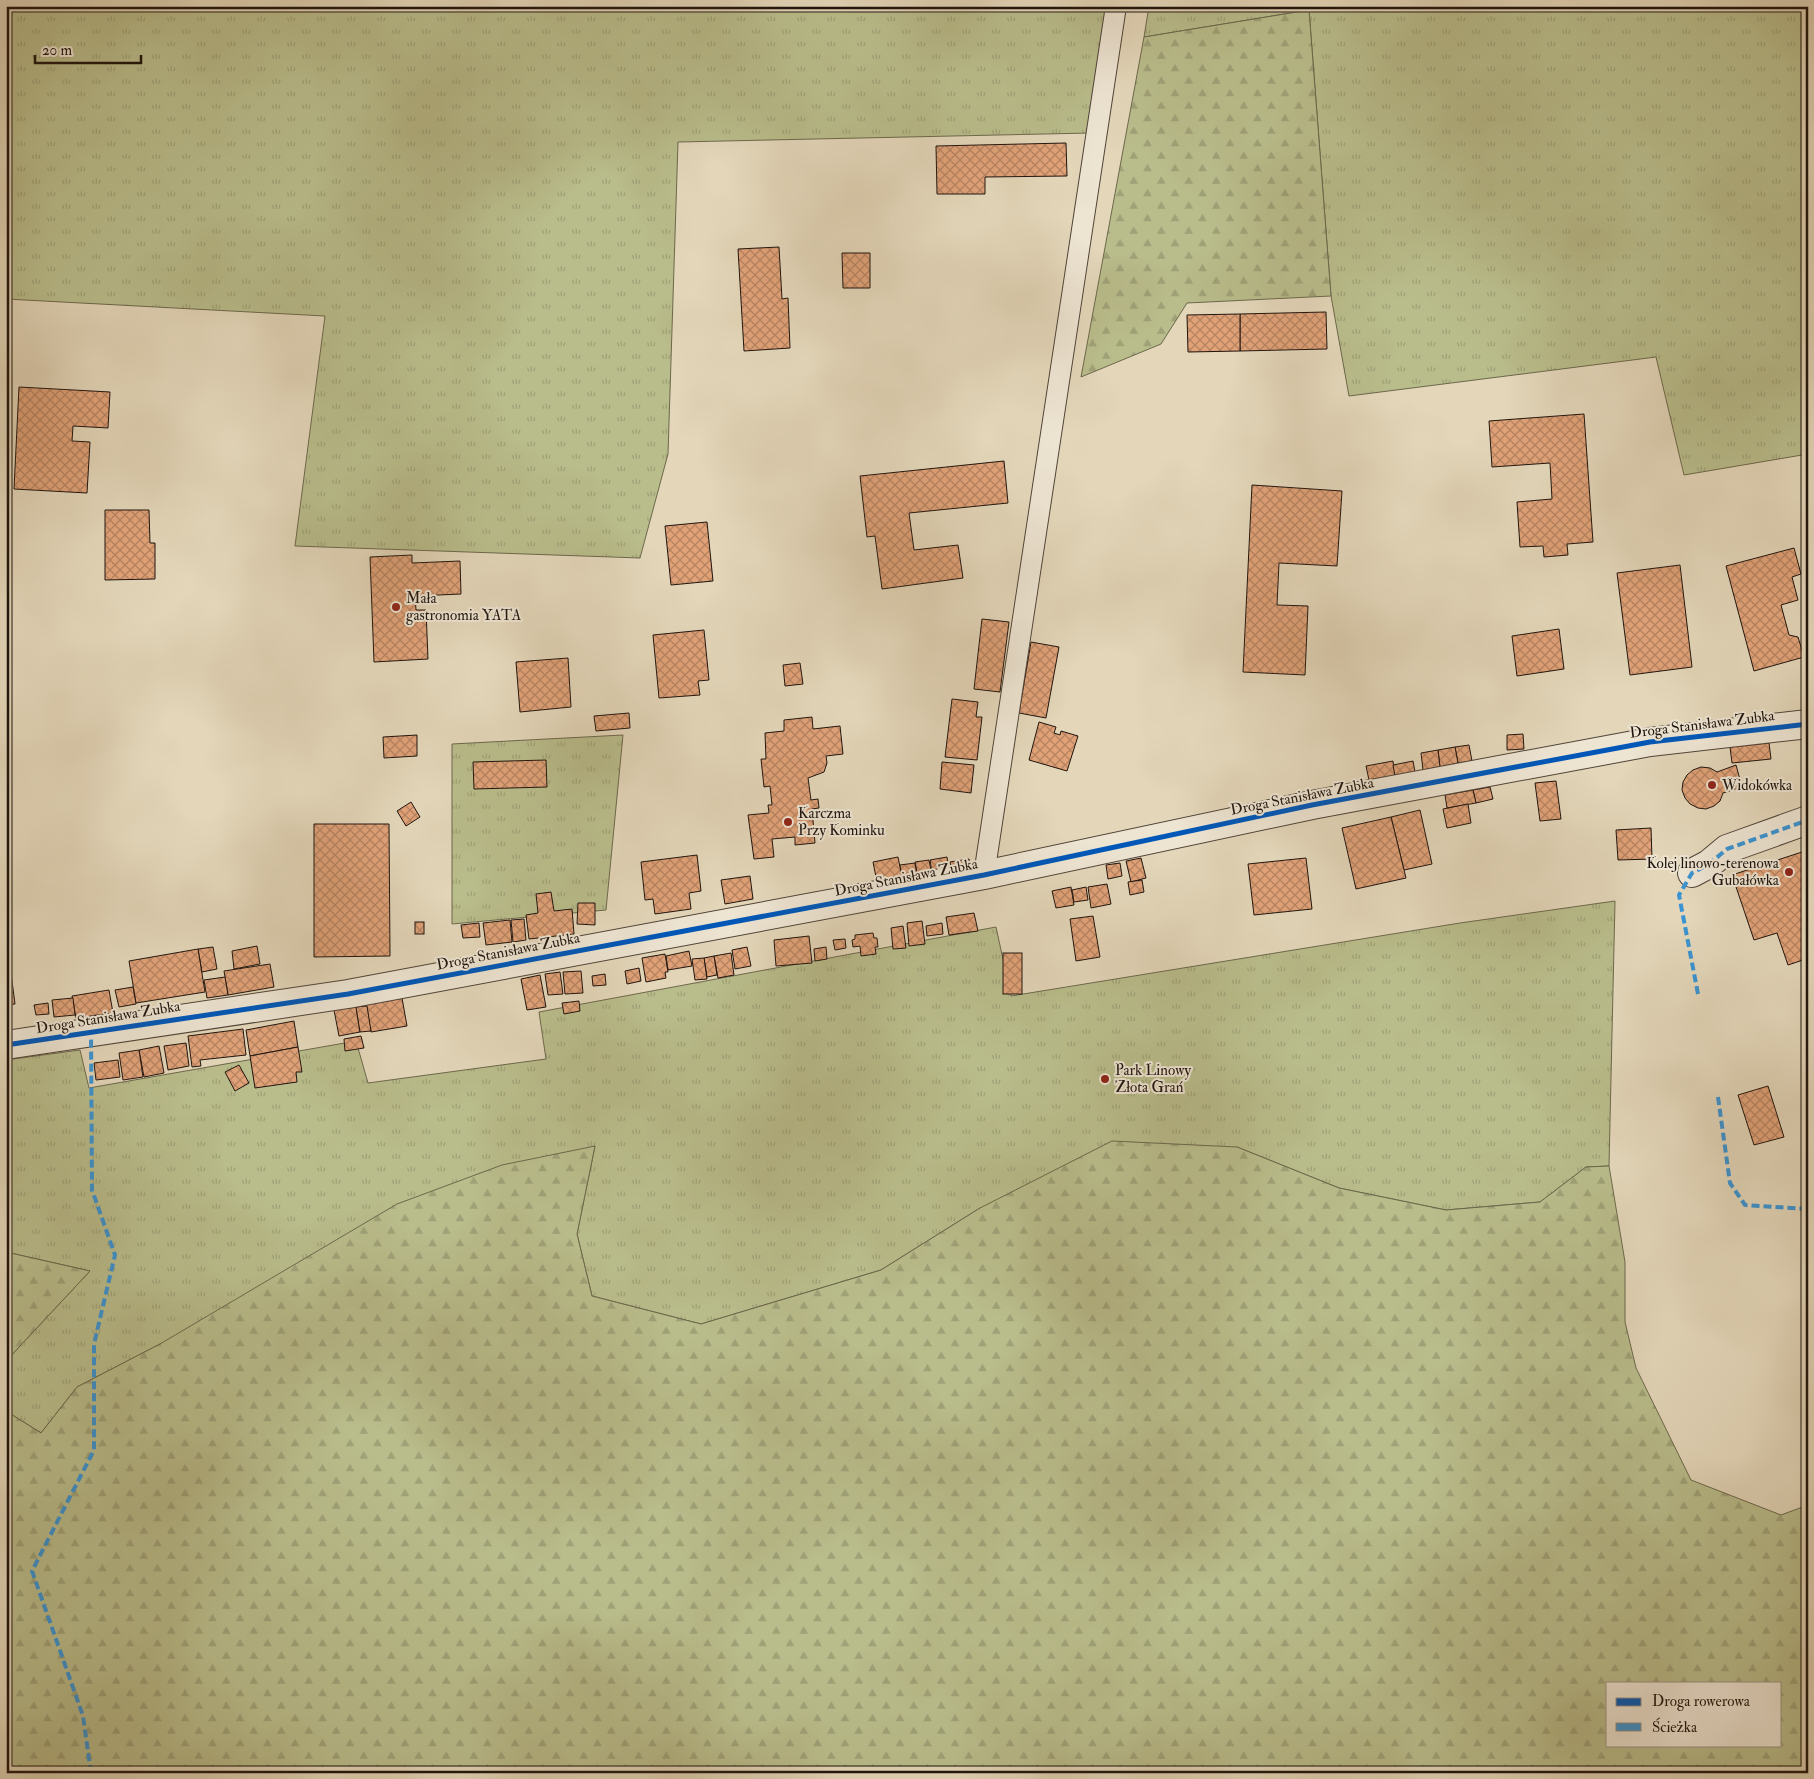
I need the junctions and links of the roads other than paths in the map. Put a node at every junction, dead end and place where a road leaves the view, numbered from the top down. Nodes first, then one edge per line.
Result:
1 (1116, 6) edge
2 (1808, 724) edge
3 (1808, 820) edge
4 (1692, 873) dead end
5 (984, 875) junction
6 (6, 1045) edge

1 - 5 lane
2 - 5 street, Droga Stanisława Zubka
3 - 4 street
5 - 6 street, Droga Stanisława Zubka

